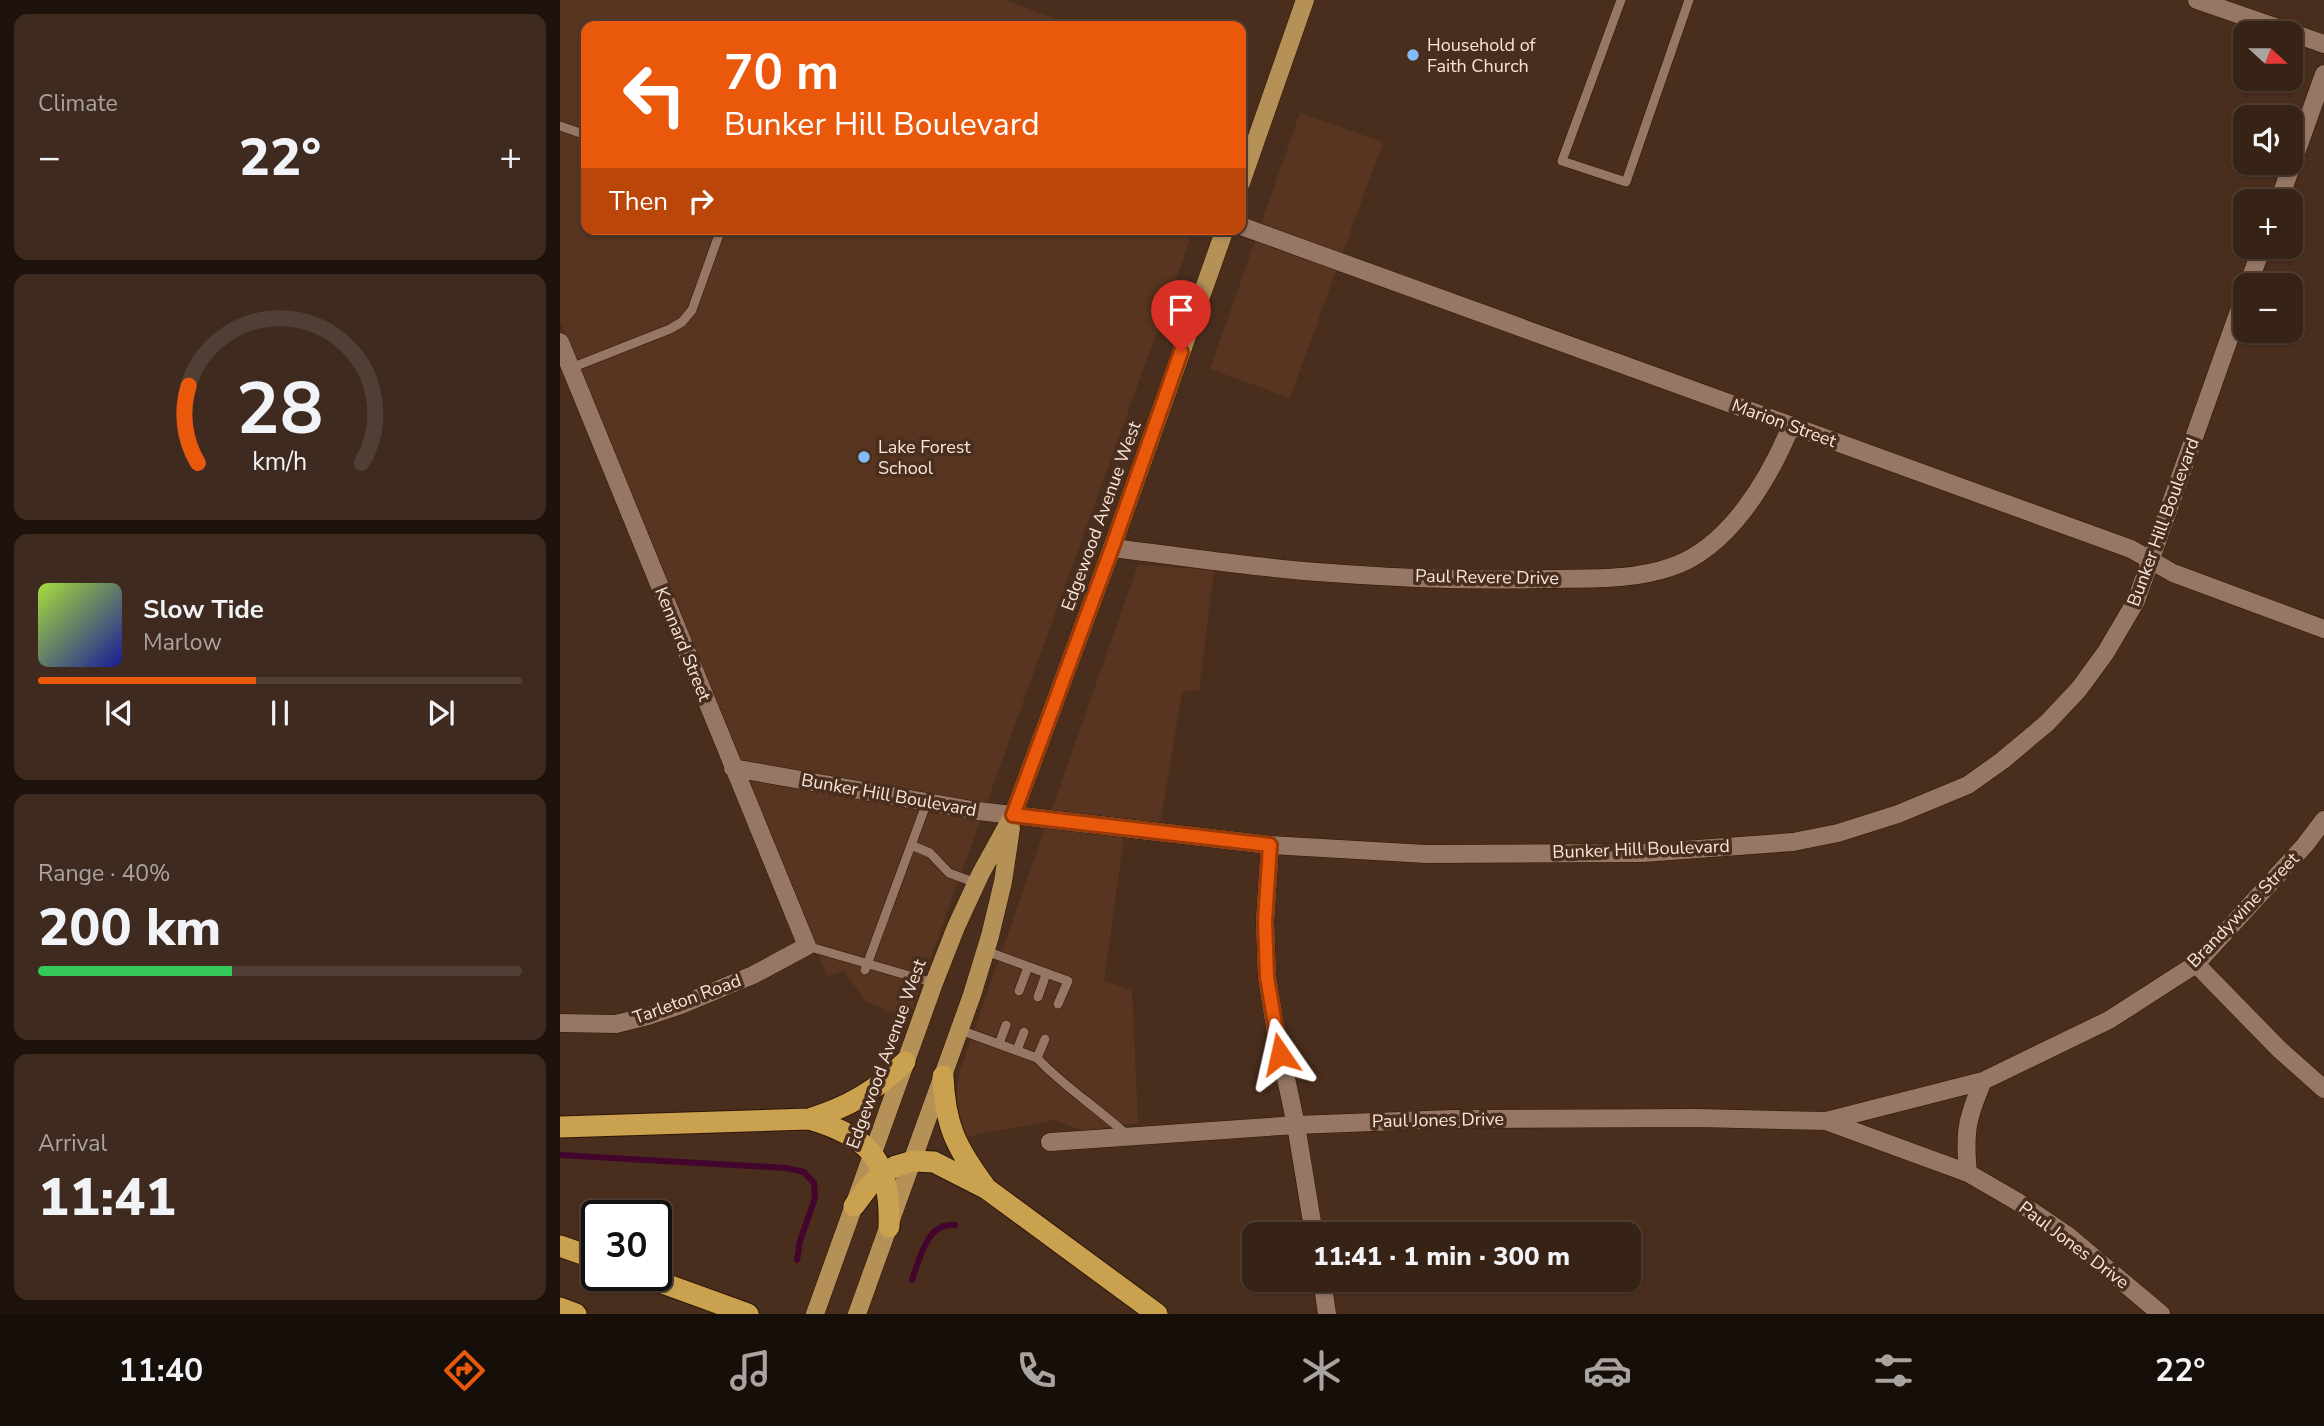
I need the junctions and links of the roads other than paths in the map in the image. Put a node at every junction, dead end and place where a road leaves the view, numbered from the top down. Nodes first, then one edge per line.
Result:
1 (1305, 0) edge
2 (1621, 0) edge
3 (1689, 0) edge
4 (2197, 0) edge
5 (2324, 44) edge
6 (2324, 74) edge
7 (560, 126) edge
8 (581, 133) edge
9 (1246, 169) edge
10 (2282, 189) edge
11 (1246, 228) edge
12 (719, 235) edge
13 (1222, 235) edge
14 (2233, 328) edge
15 (560, 342) edge
16 (571, 368) junction
17 (1791, 426) junction
18 (1112, 548) junction
19 (2150, 560) junction
20 (2324, 629) edge
21 (733, 768) junction
22 (927, 802) junction
23 (1013, 815) junction
24 (2324, 820) edge
25 (911, 845) junction
26 (1270, 845) junction
27 (976, 883) junction
28 (807, 946) junction
29 (986, 951) junction
30 (2196, 964) junction
31 (867, 966) junction
32 (1028, 967) junction
33 (1046, 974) junction
34 (934, 983) junction
35 (1019, 991) dead end
36 (2154, 991) joint
37 (1038, 997) dead end
38 (1058, 1004) dead end
39 (560, 1023) edge
40 (1006, 1025) dead end
41 (960, 1030) junction
42 (1024, 1032) dead end
43 (1045, 1040) dead end
44 (999, 1044) junction
45 (1017, 1050) junction
46 (1037, 1058) junction
47 (905, 1062) junction
48 (943, 1076) junction
49 (1983, 1081) junction
50 (2324, 1089) edge
51 (809, 1119) junction
52 (1826, 1121) junction
53 (1296, 1125) junction
54 (560, 1127) edge
55 (1128, 1137) junction
56 (1050, 1142) dead end
57 (873, 1153) junction
58 (912, 1161) junction
59 (883, 1173) junction
60 (1968, 1173) junction
61 (987, 1189) junction
62 (854, 1206) junction
63 (1312, 1222) edge
64 (889, 1227) junction
65 (560, 1245) edge
66 (581, 1253) edge
67 (672, 1287) edge
68 (1324, 1292) edge
69 (560, 1308) edge
70 (738, 1311) edge
71 (576, 1314) edge
72 (815, 1314) edge
73 (858, 1314) edge
74 (1157, 1314) edge
75 (1327, 1314) edge
76 (2161, 1314) edge

1 - 9 main road
2 - 3 lane
4 - 5 street
6 - 10 street
7 - 8 lane
11 - 17 street, Marion Street
12 - 16 lane
13 - 18 main road, Edgewood Avenue West
14 - 19 street, Bunker Hill Boulevard
15 - 16 street, Kennard Street
16 - 21 street, Kennard Street
17 - 18 street, Paul Revere Drive
17 - 19 street, Marion Street
18 - 23 main road, Edgewood Avenue West
19 - 20 street, Marion Street
19 - 26 street, Bunker Hill Boulevard
21 - 22 street, Bunker Hill Boulevard
21 - 28 street, Kennard Street
22 - 23 street, Bunker Hill Boulevard
22 - 25 lane
23 - 26 street, Bunker Hill Boulevard
23 - 27 main road, Edgewood Avenue West
23 - 29 main road, Edgewood Avenue West
24 - 30 street, Brandywine Street
25 - 27 lane
25 - 31 lane
26 - 53 street
27 - 34 main road, Edgewood Avenue West
28 - 31 lane
28 - 39 street, Tarleton Road
29 - 32 lane
29 - 41 main road, Edgewood Avenue West
30 - 36 street, Brandywine Street
30 - 50 street
31 - 34 lane
32 - 33 lane
32 - 35 lane
33 - 37 lane
33 - 38 lane
34 - 47 main road, Edgewood Avenue West
36 - 49 street, Paul Jones Drive
40 - 44 lane
41 - 44 lane
41 - 48 main road, Edgewood Avenue West
42 - 45 lane
43 - 46 lane
44 - 45 lane
45 - 46 lane
46 - 55 lane
47 - 51 highway
47 - 57 main road, Edgewood Avenue West
48 - 58 main road, Edgewood Avenue West
48 - 61 highway
49 - 52 street, Paul Jones Drive
49 - 60 street
51 - 54 highway
51 - 57 highway
52 - 53 street, Paul Jones Drive
52 - 60 street, Paul Jones Drive
53 - 55 street, Paul Jones Drive
53 - 63 street
55 - 56 street, Paul Jones Drive
57 - 59 highway
57 - 62 main road, Edgewood Avenue West
58 - 59 highway
58 - 61 highway
58 - 64 main road, Edgewood Avenue West
59 - 62 highway
59 - 64 highway
60 - 76 street, Paul Jones Drive
61 - 74 highway
62 - 72 main road, Edgewood Avenue West
64 - 73 main road, Edgewood Avenue West
65 - 66 highway
67 - 70 highway
68 - 75 street
69 - 71 highway

